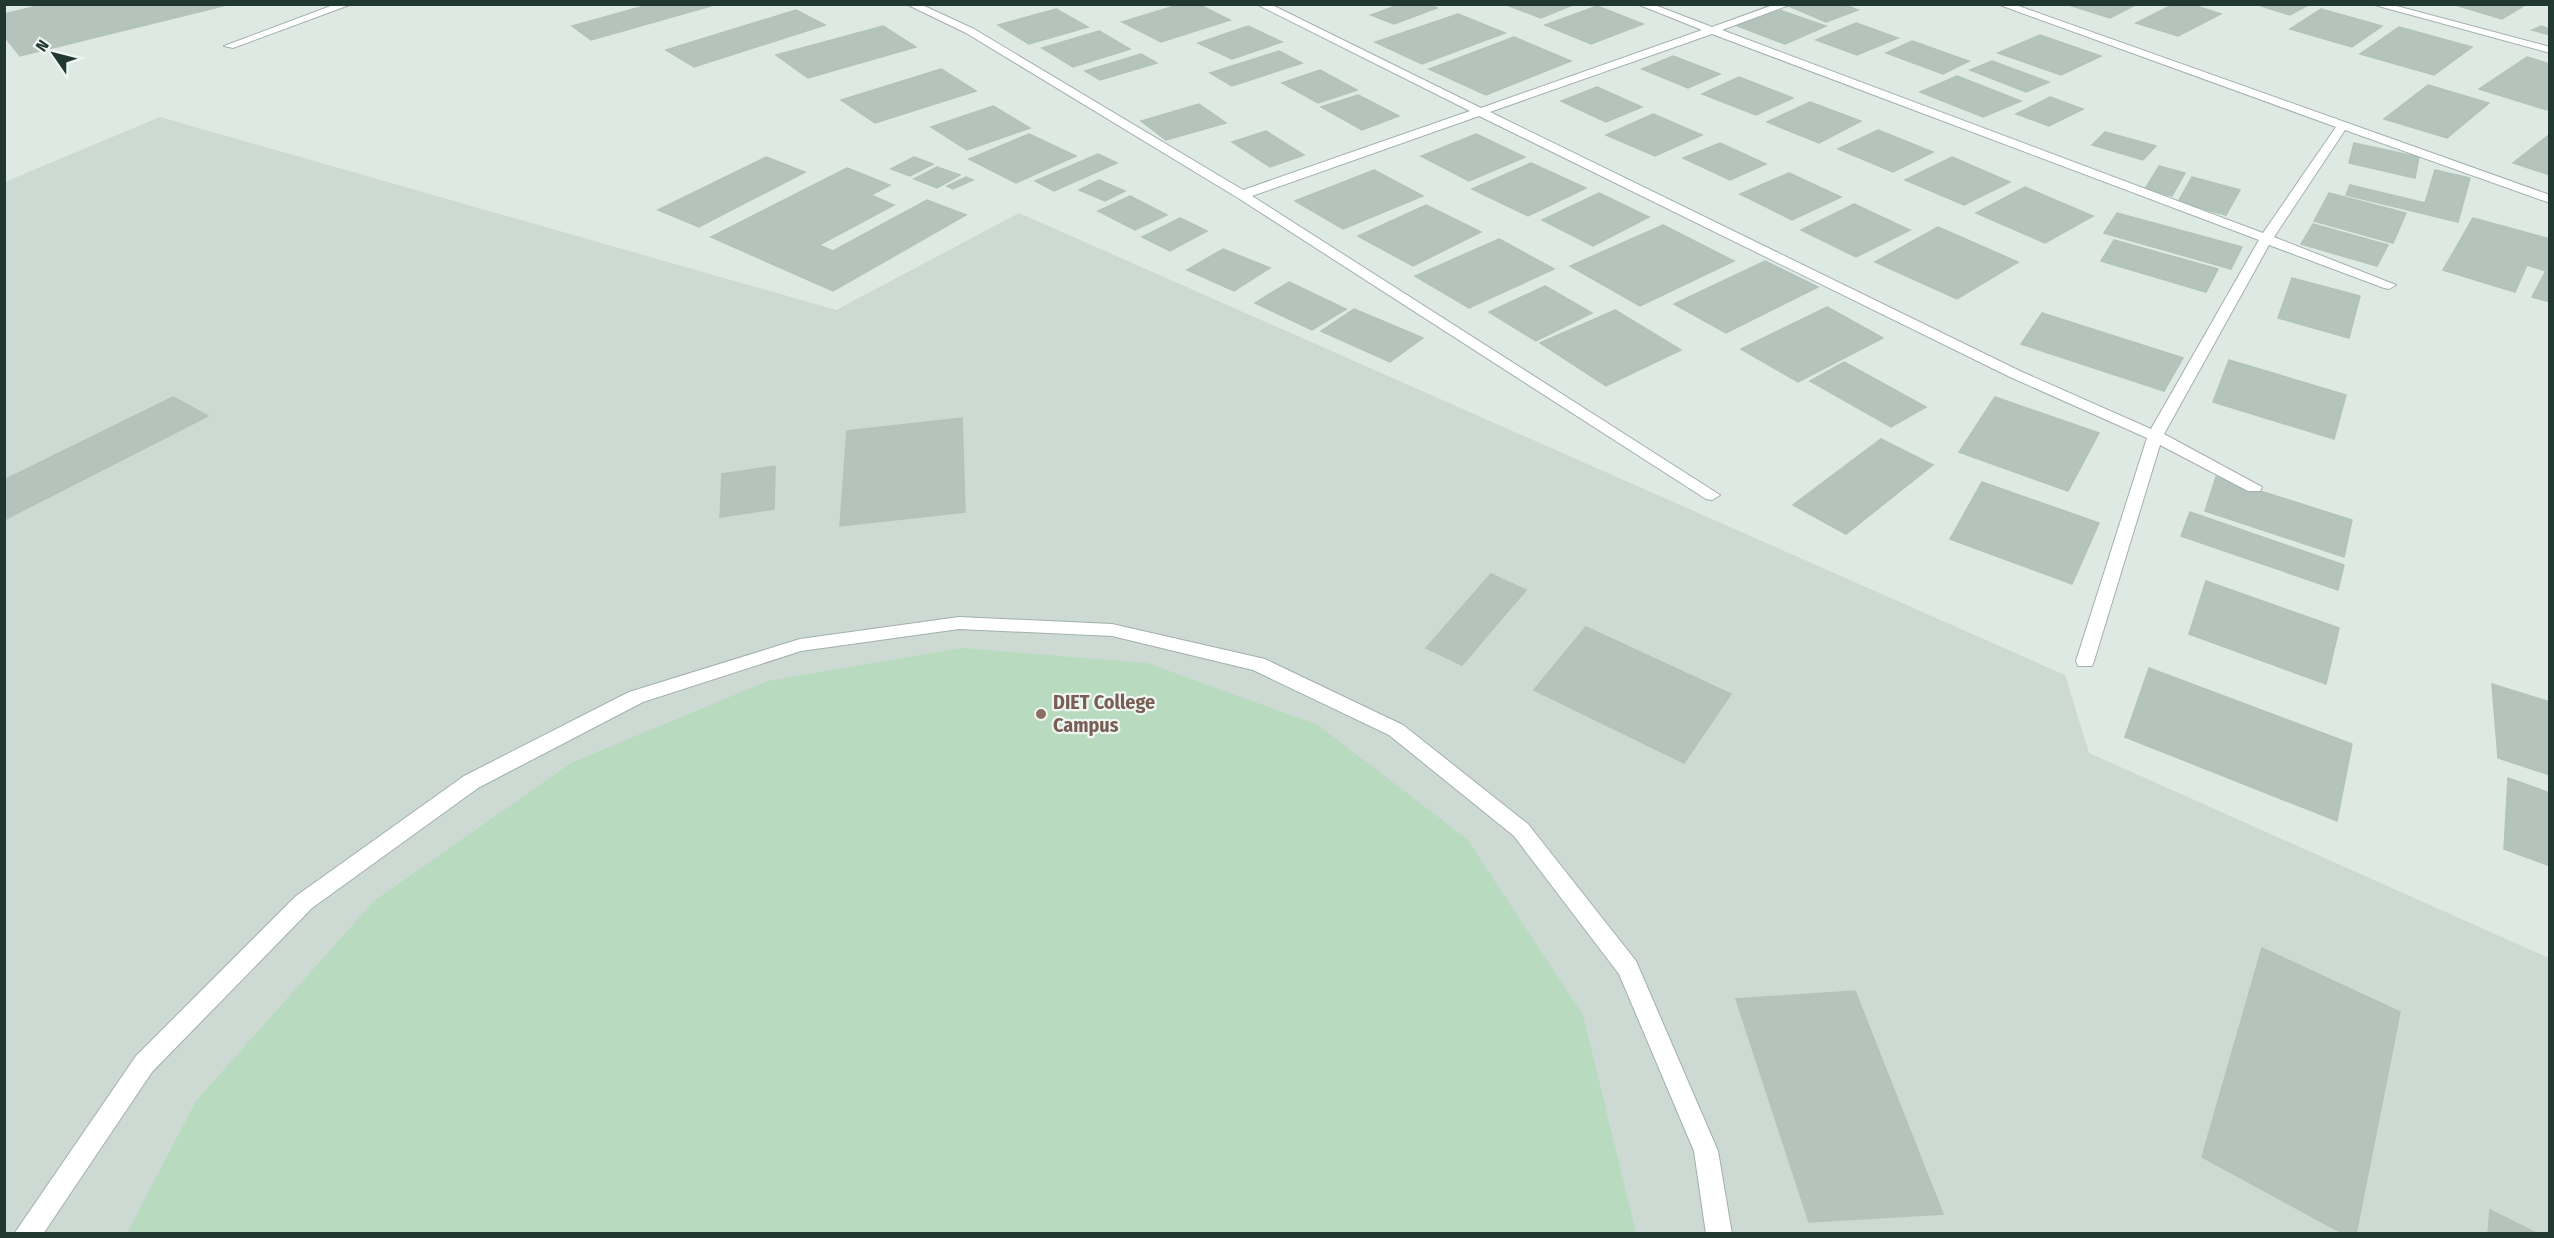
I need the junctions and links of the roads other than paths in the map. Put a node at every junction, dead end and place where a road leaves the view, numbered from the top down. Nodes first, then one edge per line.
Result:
1 (347, 4) edge
2 (910, 4) edge
3 (1261, 4) edge
4 (1642, 4) edge
5 (1787, 4) edge
6 (2002, 4) edge
7 (2376, 4) edge
8 (1713, 30) junction
9 (229, 46) dead end
10 (2550, 50) edge
11 (1481, 111) junction
12 (2343, 126) junction
13 (1242, 195) junction
14 (2550, 199) edge
15 (2266, 239) junction
16 (2389, 285) dead end
17 (2155, 436) junction
18 (2253, 487) dead end
19 (1712, 495) dead end
20 (2085, 661) dead end
21 (27, 1233) edge
22 (1719, 1233) edge

1 - 9 street
2 - 13 street
3 - 11 street
4 - 8 street
5 - 8 street
6 - 12 street
7 - 10 street
8 - 11 street
8 - 15 street
11 - 13 street
11 - 17 street
12 - 14 street
12 - 15 street
13 - 19 street
15 - 16 street
15 - 17 street
17 - 18 street
17 - 20 street
21 - 22 street

